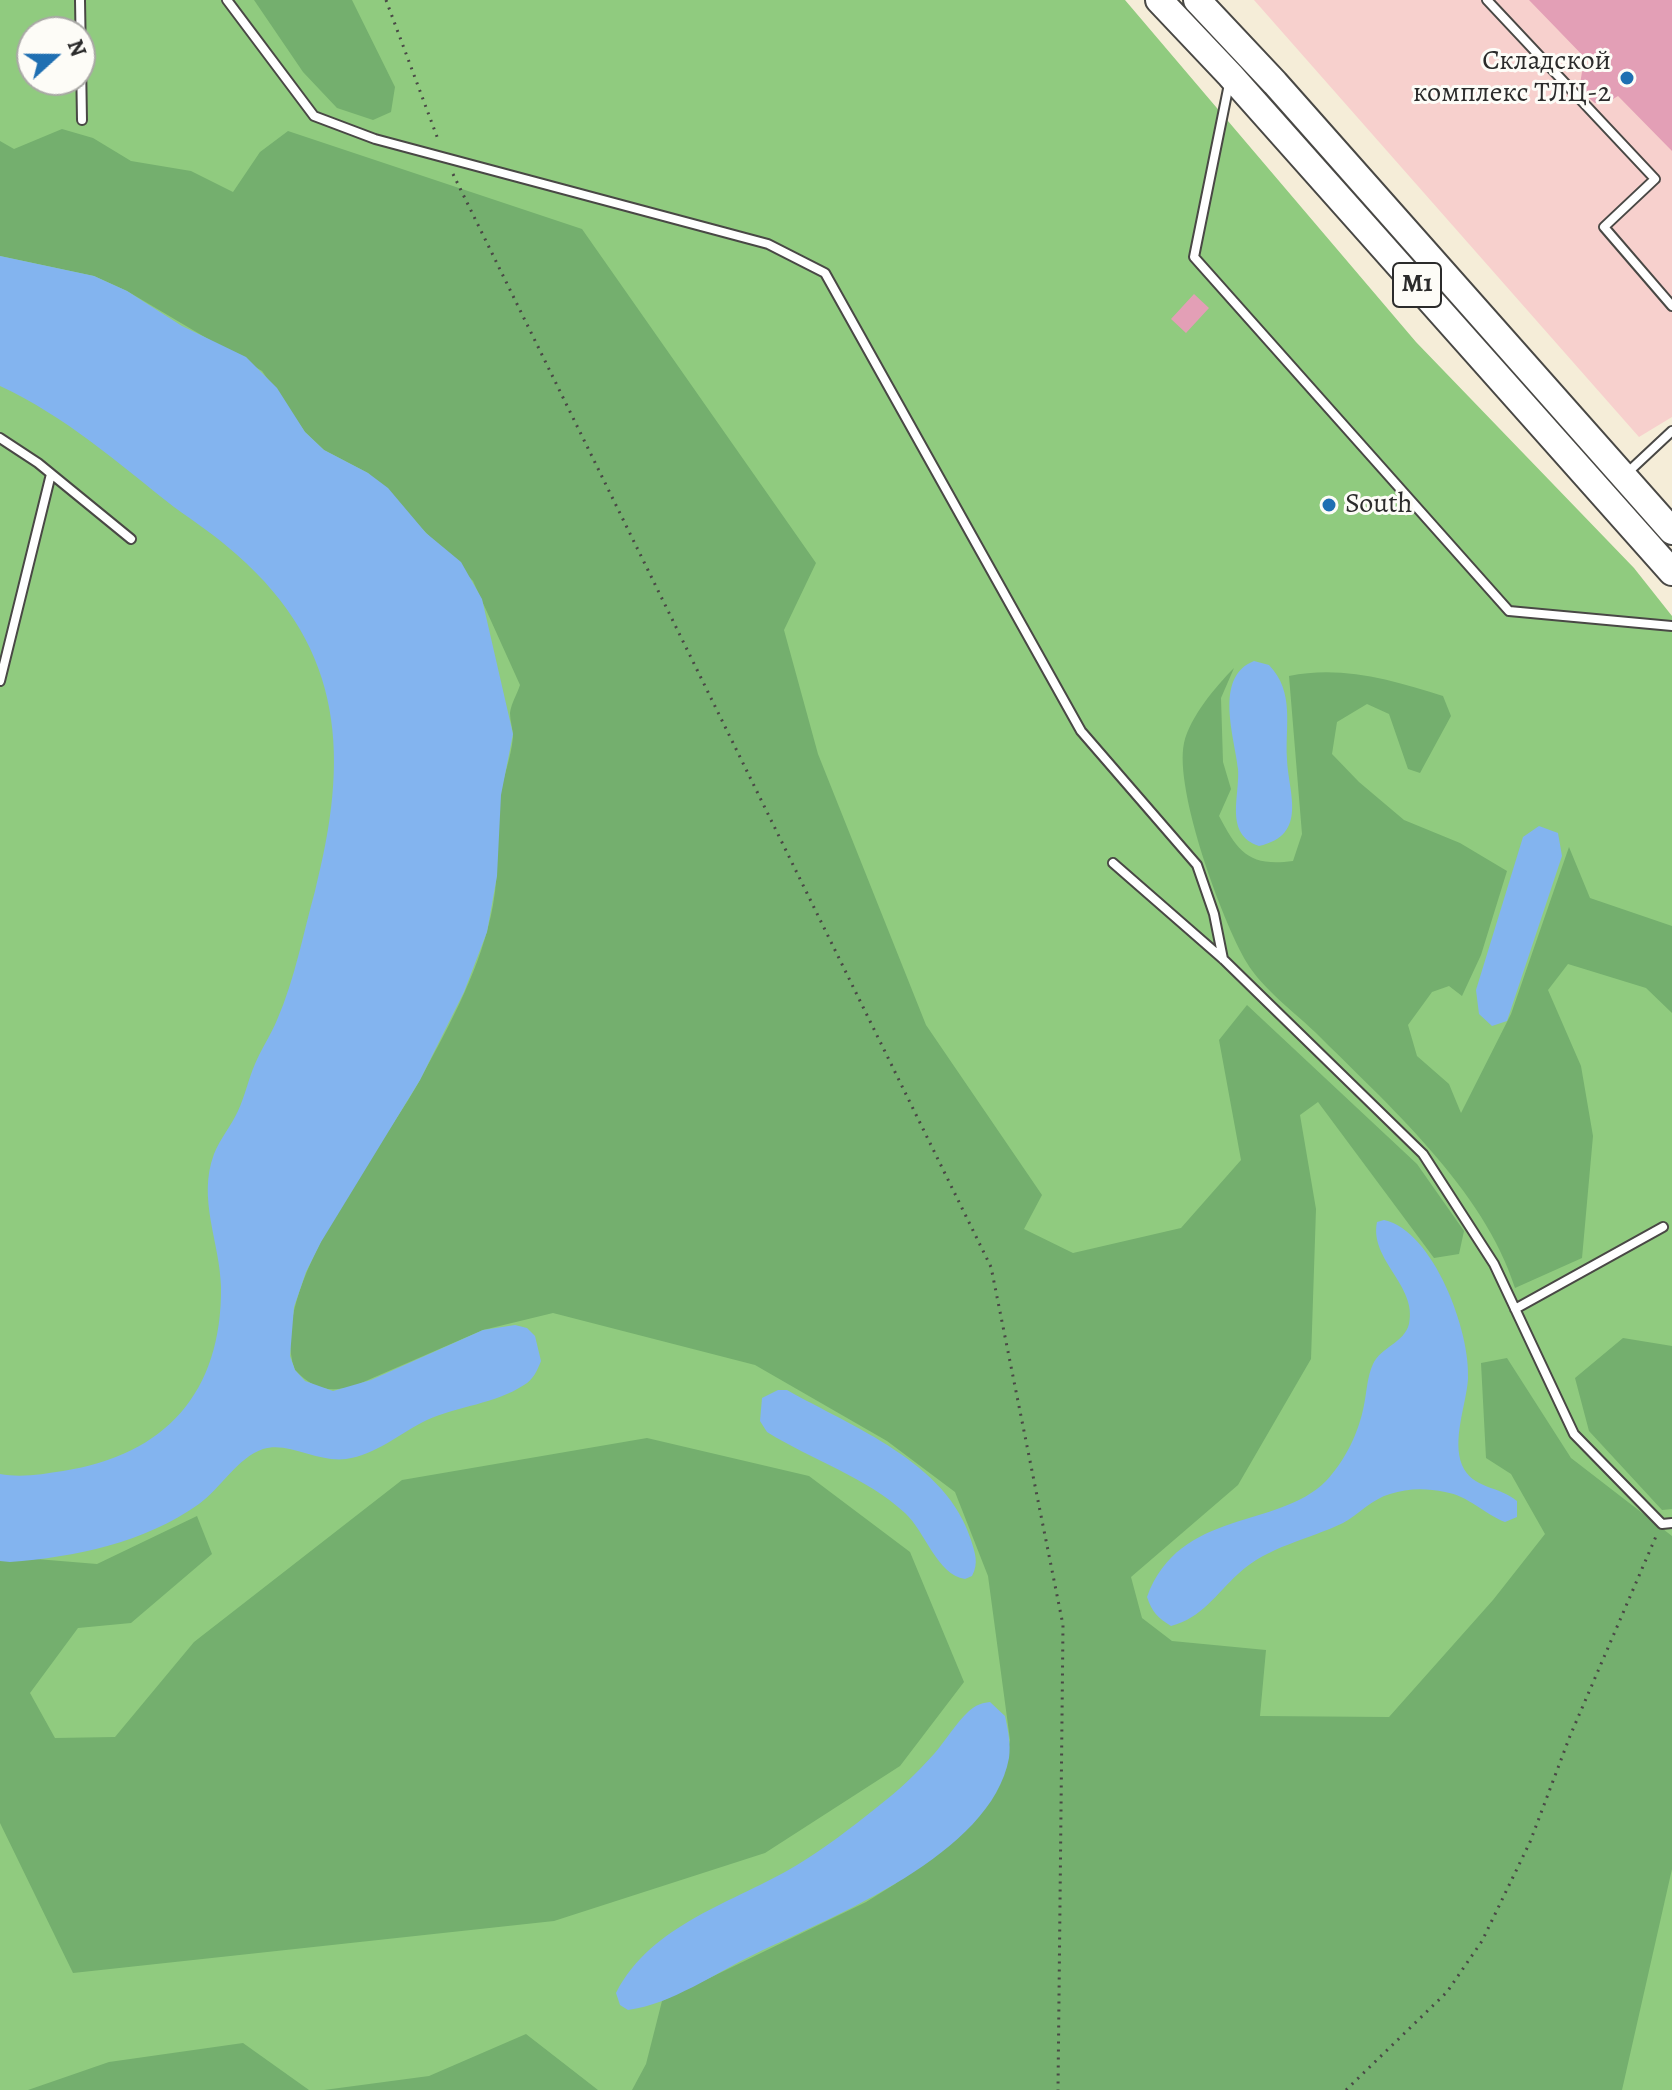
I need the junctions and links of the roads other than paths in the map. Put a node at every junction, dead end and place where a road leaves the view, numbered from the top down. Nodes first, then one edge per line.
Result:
1 (80, 0) edge
2 (227, 0) edge
3 (1159, 0) edge
4 (1197, 0) edge
5 (1487, 0) edge
6 (1230, 75) junction
7 (82, 120) dead end
8 (1672, 306) edge
9 (1672, 431) edge
10 (0, 438) edge
11 (51, 474) junction
12 (1624, 477) junction
13 (1672, 531) edge
14 (131, 539) dead end
15 (1672, 572) edge
16 (1672, 626) edge
17 (0, 681) edge
18 (1113, 863) dead end
19 (1223, 959) junction
20 (1663, 1227) dead end
21 (1515, 1309) junction
22 (1672, 1523) edge

1 - 7 lane
2 - 19 lane
3 - 6 highway, М1
4 - 12 highway, М1
5 - 8 lane
6 - 15 highway, М1
6 - 16 lane
9 - 12 lane
10 - 11 lane
11 - 14 lane
11 - 17 lane
12 - 13 highway, М1
18 - 19 lane
19 - 21 lane
20 - 21 lane
21 - 22 lane

